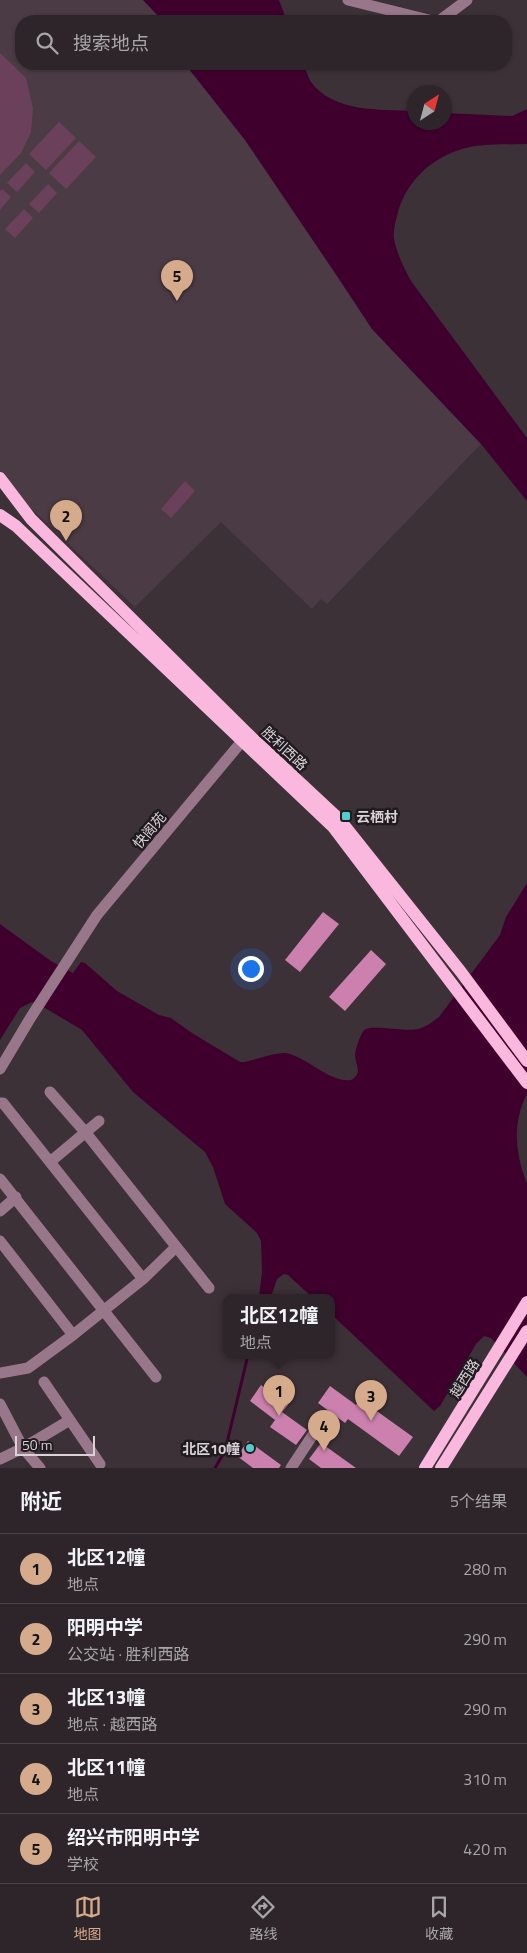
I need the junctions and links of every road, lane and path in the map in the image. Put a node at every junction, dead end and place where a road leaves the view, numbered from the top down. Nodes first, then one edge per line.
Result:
1 (348, 0) edge
2 (467, 0) edge
3 (380, 4) edge
4 (415, 15) edge
5 (447, 15) edge
6 (0, 478) edge
7 (0, 515) edge
8 (245, 737) junction
9 (527, 1061) edge
10 (0, 1069) edge
11 (527, 1083) edge
12 (50, 1092) dead end
13 (0, 1103) edge
14 (99, 1121) dead end
15 (86, 1132) junction
16 (50, 1162) junction
17 (0, 1179) edge
18 (16, 1197) junction
19 (0, 1211) edge
20 (0, 1241) edge
21 (176, 1247) junction
22 (143, 1278) junction
23 (209, 1288) dead end
24 (527, 1302) edge
25 (105, 1310) junction
26 (527, 1331) edge
27 (73, 1336) junction
28 (0, 1373) edge
29 (156, 1377) dead end
30 (44, 1382) dead end
31 (0, 1404) edge
32 (324, 1418) dead end
33 (70, 1420) junction
34 (23, 1448) junction
35 (0, 1459) edge
36 (100, 1464) dead end
37 (40, 1468) edge
38 (291, 1468) edge
39 (425, 1468) edge
40 (441, 1468) edge

1 - 3 street
2 - 5 street
3 - 4 street
6 - 8 main road, 胜利西路
7 - 8 main road, 胜利西路
8 - 9 main road, 胜利西路
8 - 10 street, 快阁苑
8 - 11 main road, 胜利西路
12 - 15 street
13 - 16 street
14 - 15 street
15 - 16 street
15 - 21 street
16 - 22 street
17 - 18 street
18 - 19 street
18 - 25 street
20 - 27 street
21 - 22 street
21 - 23 street
22 - 25 street
24 - 39 main road, 越西路
25 - 27 street
25 - 29 street
26 - 40 main road, 越西路
27 - 28 street
30 - 33 street
31 - 34 street
32 - 38 street
33 - 34 street
33 - 36 street
34 - 35 street
34 - 37 street

